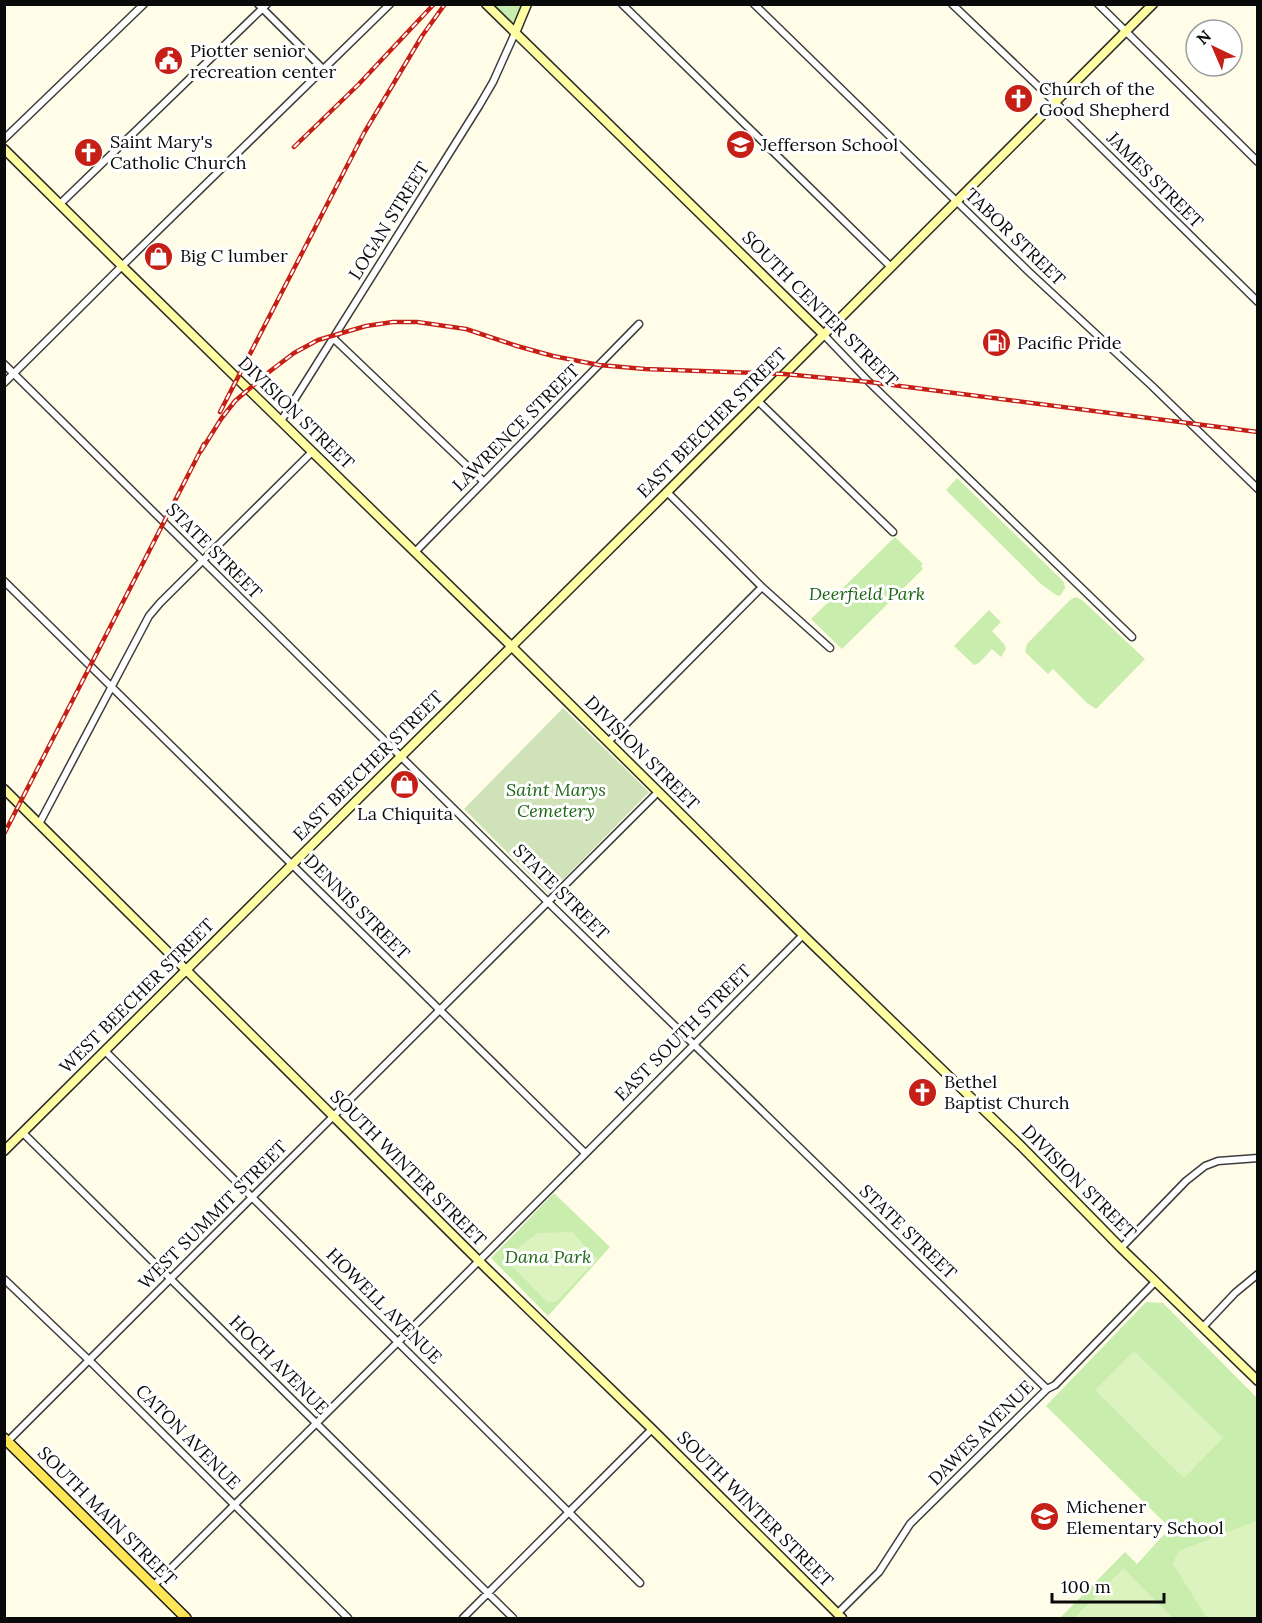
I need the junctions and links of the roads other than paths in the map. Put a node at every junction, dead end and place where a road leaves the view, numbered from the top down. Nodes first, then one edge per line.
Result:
1 (144, 4) edge
2 (390, 4) edge
3 (486, 4) edge
4 (527, 4) edge
5 (622, 4) edge
6 (754, 4) edge
7 (952, 4) edge
8 (1098, 4) edge
9 (1153, 4) edge
10 (262, 6) edge
11 (1126, 32) junction
12 (515, 33) junction
13 (324, 70) junction
14 (1055, 103) junction
15 (4, 140) edge
16 (4, 149) edge
17 (1257, 162) edge
18 (957, 201) junction
19 (60, 204) junction
20 (122, 266) junction
21 (891, 267) junction
22 (1257, 302) edge
23 (639, 324) dead end
24 (824, 334) junction
25 (333, 338) junction
26 (4, 364) edge
27 (14, 373) junction
28 (4, 383) edge
29 (758, 401) junction
30 (281, 421) junction
31 (312, 452) junction
32 (484, 482) junction
33 (1257, 489) edge
34 (667, 492) junction
35 (893, 532) dead end
36 (415, 552) junction
37 (203, 561) junction
38 (4, 581) edge
39 (762, 587) junction
40 (1132, 637) dead end
41 (512, 647) junction
42 (830, 648) dead end
43 (111, 686) junction
44 (608, 742) junction
45 (401, 757) junction
46 (4, 789) edge
47 (658, 792) junction
48 (39, 824) junction
49 (293, 864) junction
50 (549, 903) junction
51 (803, 935) junction
52 (186, 971) junction
53 (440, 1011) junction
54 (693, 1044) junction
55 (105, 1051) junction
56 (333, 1116) junction
57 (23, 1133) junction
58 (4, 1152) edge
59 (585, 1153) junction
60 (1257, 1158) edge
61 (252, 1197) junction
62 (1121, 1248) junction
63 (479, 1261) junction
64 (1257, 1274) edge
65 (171, 1278) junction
66 (4, 1279) edge
67 (1155, 1282) junction
68 (1203, 1327) junction
69 (398, 1342) junction
70 (89, 1360) junction
71 (1257, 1381) edge
72 (1047, 1389) junction
73 (317, 1424) junction
74 (652, 1429) junction
75 (6, 1439) edge
76 (234, 1505) junction
77 (570, 1512) junction
78 (640, 1583) dead end
79 (153, 1586) junction
80 (488, 1594) junction
81 (837, 1617) edge
82 (186, 1618) edge
83 (348, 1618) edge
84 (463, 1618) edge
85 (513, 1618) edge

1 - 15 street
2 - 13 street
3 - 12 street, SOUTH CENTER STREET
4 - 12 street
5 - 21 street
6 - 18 street, TABOR STREET
7 - 14 street, JAMES STREET
8 - 11 street
9 - 11 street, EAST BEECHER STREET
10 - 13 street
10 - 19 street
11 - 14 street, EAST BEECHER STREET
11 - 17 street
12 - 24 street, SOUTH CENTER STREET
12 - 25 street, LOGAN STREET
13 - 20 street
14 - 18 street, EAST BEECHER STREET
14 - 22 street, JAMES STREET
16 - 19 street, DIVISION STREET
18 - 21 street, EAST BEECHER STREET
18 - 33 street, TABOR STREET
19 - 20 street, DIVISION STREET
20 - 27 street
20 - 30 street, DIVISION STREET
21 - 24 street, EAST BEECHER STREET
23 - 32 street, LAWRENCE STREET
24 - 29 street, EAST BEECHER STREET
24 - 40 street, SOUTH CENTER STREET
25 - 30 street, LOGAN STREET
25 - 32 street
26 - 27 street, STATE STREET
27 - 28 street
27 - 37 street, STATE STREET
29 - 34 street, EAST BEECHER STREET
29 - 35 street
30 - 31 street, DIVISION STREET
31 - 36 street, DIVISION STREET
31 - 37 street
32 - 36 street, LAWRENCE STREET
34 - 39 street
34 - 41 street, EAST BEECHER STREET
36 - 41 street, DIVISION STREET
37 - 43 street
37 - 45 street, STATE STREET
38 - 43 street, DENNIS STREET
39 - 42 street
39 - 44 street
41 - 44 street, DIVISION STREET
41 - 45 street, EAST BEECHER STREET
43 - 48 street
43 - 49 street, DENNIS STREET
44 - 47 street, DIVISION STREET
45 - 49 street, EAST BEECHER STREET
45 - 50 street, STATE STREET
46 - 48 street, SOUTH WINTER STREET
47 - 50 street, WEST SUMMIT STREET
47 - 51 street, DIVISION STREET
48 - 52 street, SOUTH WINTER STREET
49 - 52 street, WEST BEECHER STREET
49 - 53 street, DENNIS STREET
50 - 53 street, WEST SUMMIT STREET
50 - 54 street, STATE STREET
51 - 54 street, EAST SOUTH STREET
51 - 62 street, DIVISION STREET
52 - 55 street, WEST BEECHER STREET
52 - 56 street, SOUTH WINTER STREET
53 - 56 street, WEST SUMMIT STREET
53 - 59 street, DENNIS STREET
54 - 59 street, EAST SOUTH STREET
54 - 72 street, STATE STREET
55 - 57 street, WEST BEECHER STREET
55 - 61 street, HOWELL AVENUE
56 - 61 street, WEST SUMMIT STREET
56 - 63 street, SOUTH WINTER STREET
57 - 58 street, WEST BEECHER STREET
57 - 65 street, HOCH AVENUE
59 - 63 street, EAST SOUTH STREET
60 - 62 street
61 - 65 street, WEST SUMMIT STREET
61 - 69 street, HOWELL AVENUE
62 - 67 street, DIVISION STREET
63 - 69 street, EAST SOUTH STREET
63 - 74 street, SOUTH WINTER STREET
64 - 68 street
65 - 70 street, WEST SUMMIT STREET
65 - 73 street, HOCH AVENUE
66 - 70 street, CATON AVENUE
67 - 68 street, DIVISION STREET
67 - 72 street, DAWES AVENUE
68 - 71 street, DIVISION STREET
69 - 73 street, EAST SOUTH STREET
69 - 77 street, HOWELL AVENUE
70 - 75 street, WEST SUMMIT STREET
70 - 76 street, CATON AVENUE
72 - 81 street, DAWES AVENUE
73 - 76 street, EAST SOUTH STREET
73 - 80 street, HOCH AVENUE
74 - 77 street
74 - 81 street, SOUTH WINTER STREET
75 - 79 main road, SOUTH MAIN STREET
76 - 79 street, EAST SOUTH STREET
76 - 83 street, CATON AVENUE
77 - 78 street, HOWELL AVENUE
77 - 80 street
79 - 82 main road, SOUTH MAIN STREET
80 - 84 street
80 - 85 street, HOCH AVENUE

